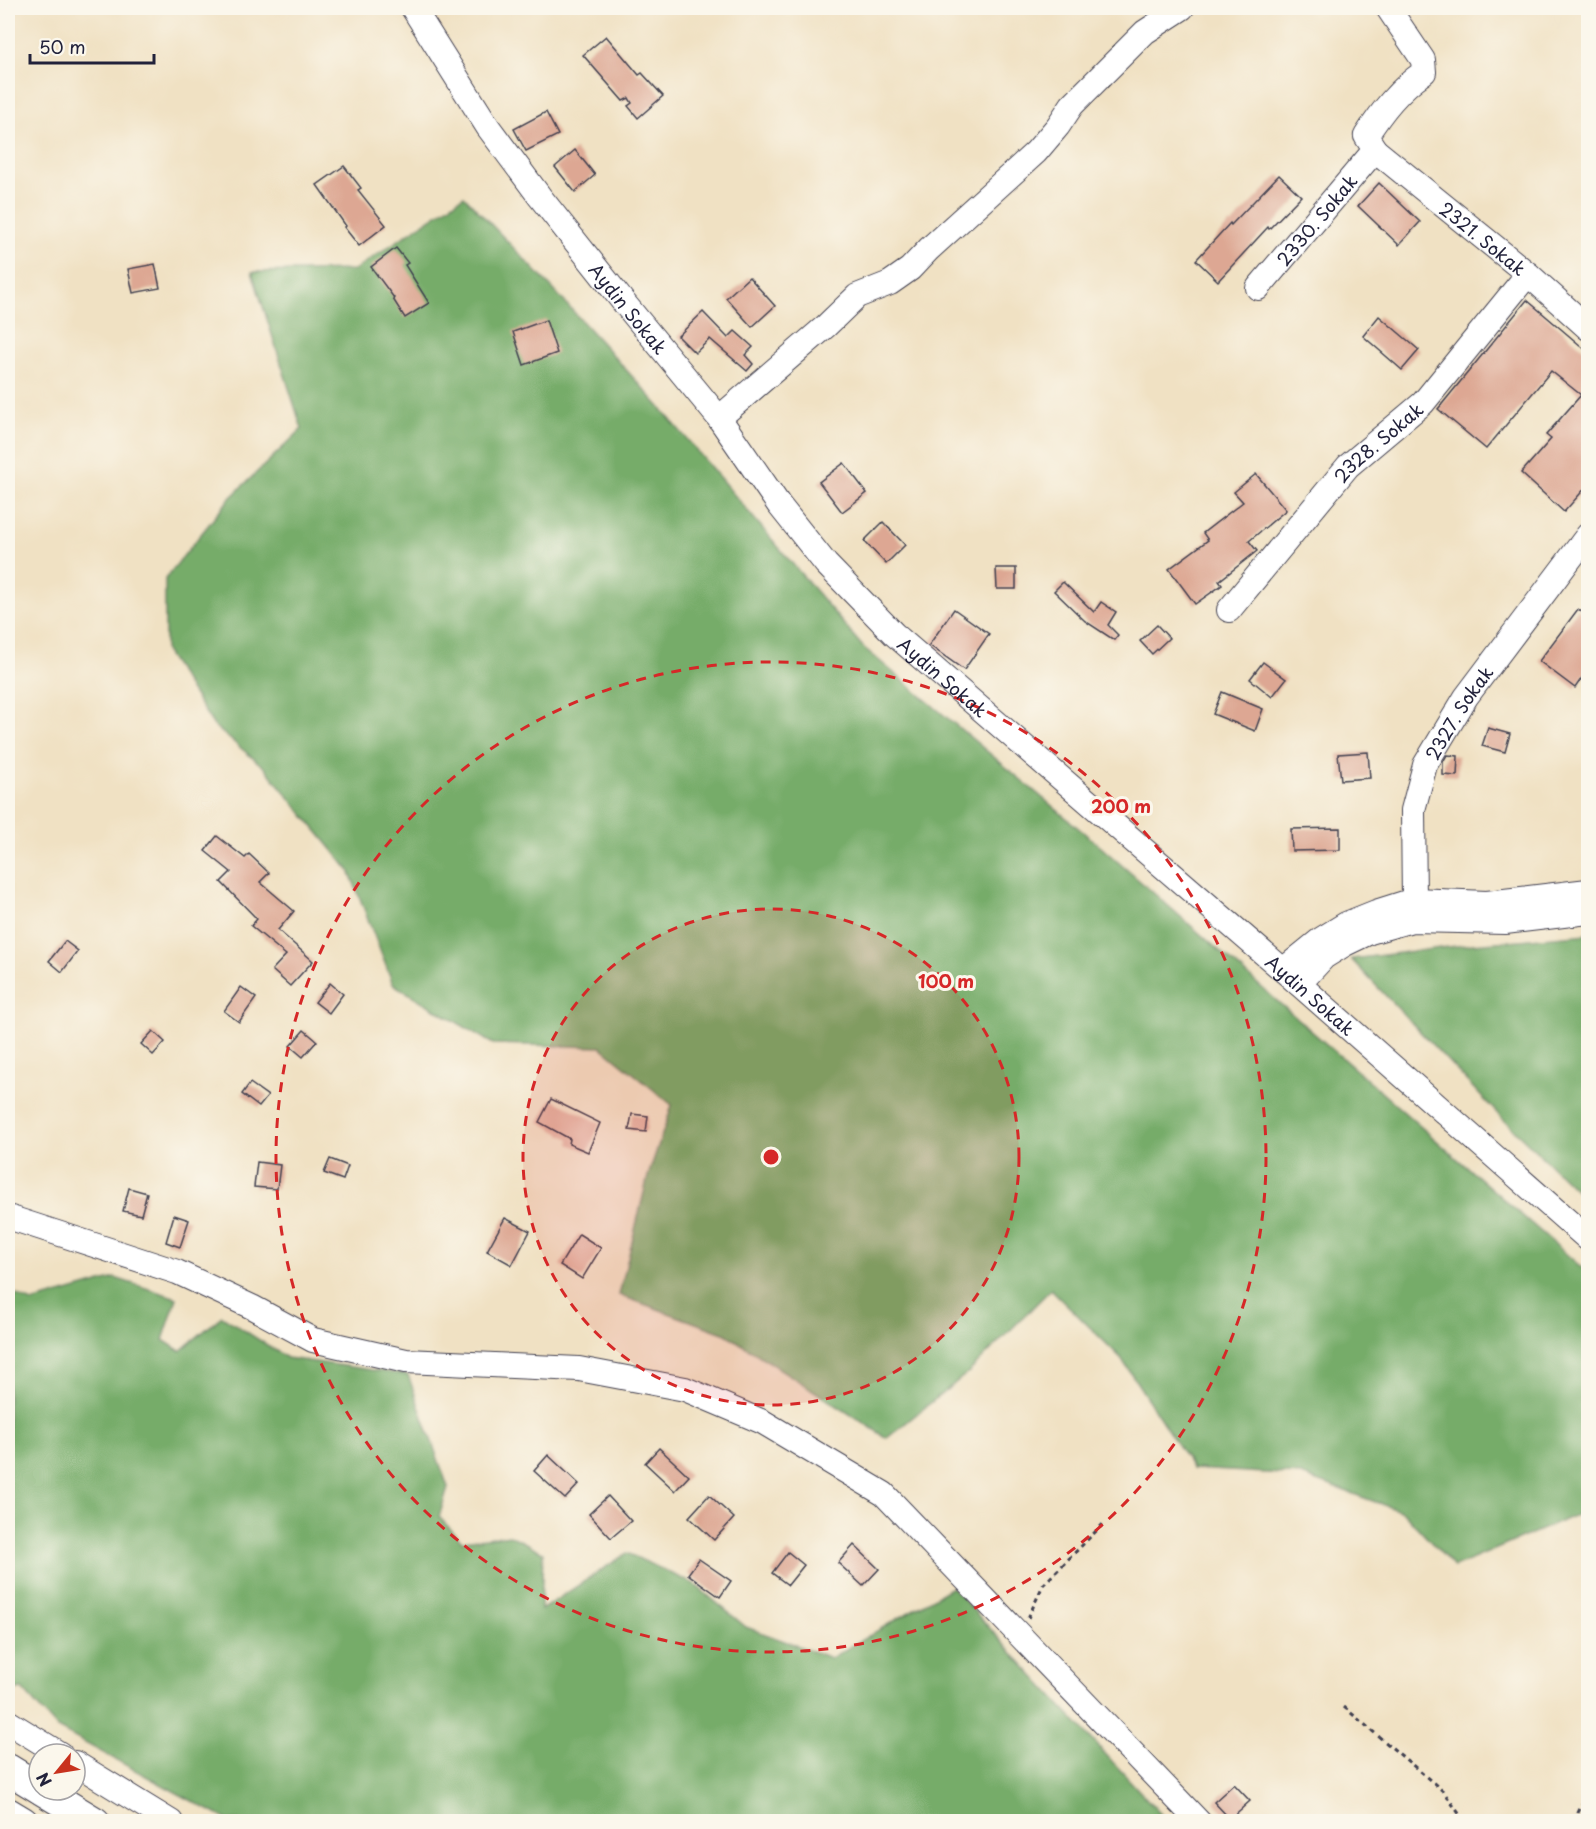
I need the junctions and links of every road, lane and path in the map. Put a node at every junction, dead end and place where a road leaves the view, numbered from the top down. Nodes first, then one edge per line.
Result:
1 (413, 8) edge
2 (1182, 8) edge
3 (1388, 8) edge
4 (1375, 150) junction
5 (1528, 274) junction
6 (1257, 288) dead end
7 (1588, 328) edge
8 (719, 418) junction
9 (1588, 535) edge
10 (1229, 610) dead end
11 (1588, 891) edge
12 (1413, 910) junction
13 (1588, 912) edge
14 (1291, 977) junction
15 (8, 1217) edge
16 (1588, 1239) edge
17 (1103, 1524) dead end
18 (1020, 1634) junction
19 (1344, 1707) dead end
20 (8, 1722) edge
21 (40, 1742) edge
22 (8, 1769) edge
23 (87, 1770) edge
24 (27, 1781) edge
25 (1588, 1790) edge
26 (63, 1802) edge
27 (8, 1813) edge
28 (23, 1821) edge
29 (95, 1821) edge
30 (171, 1821) edge
31 (1198, 1821) edge
32 (1465, 1821) edge
33 (1577, 1821) edge

1 - 8 street, Aydin Sokak
2 - 8 street
3 - 4 street
4 - 5 street, 2321. Sokak
4 - 6 street, 2330. Sokak
5 - 7 street, 2321. Sokak
5 - 10 street, 2328. Sokak
8 - 14 street, Aydin Sokak
9 - 12 street, 2327. Sokak
11 - 12 street
12 - 13 street
12 - 14 street
14 - 16 street, Aydin Sokak
15 - 18 street
17 - 18 path
18 - 31 street
19 - 32 path
20 - 21 street
22 - 24 main road
23 - 30 street
25 - 33 path
26 - 29 main road
27 - 28 main road

